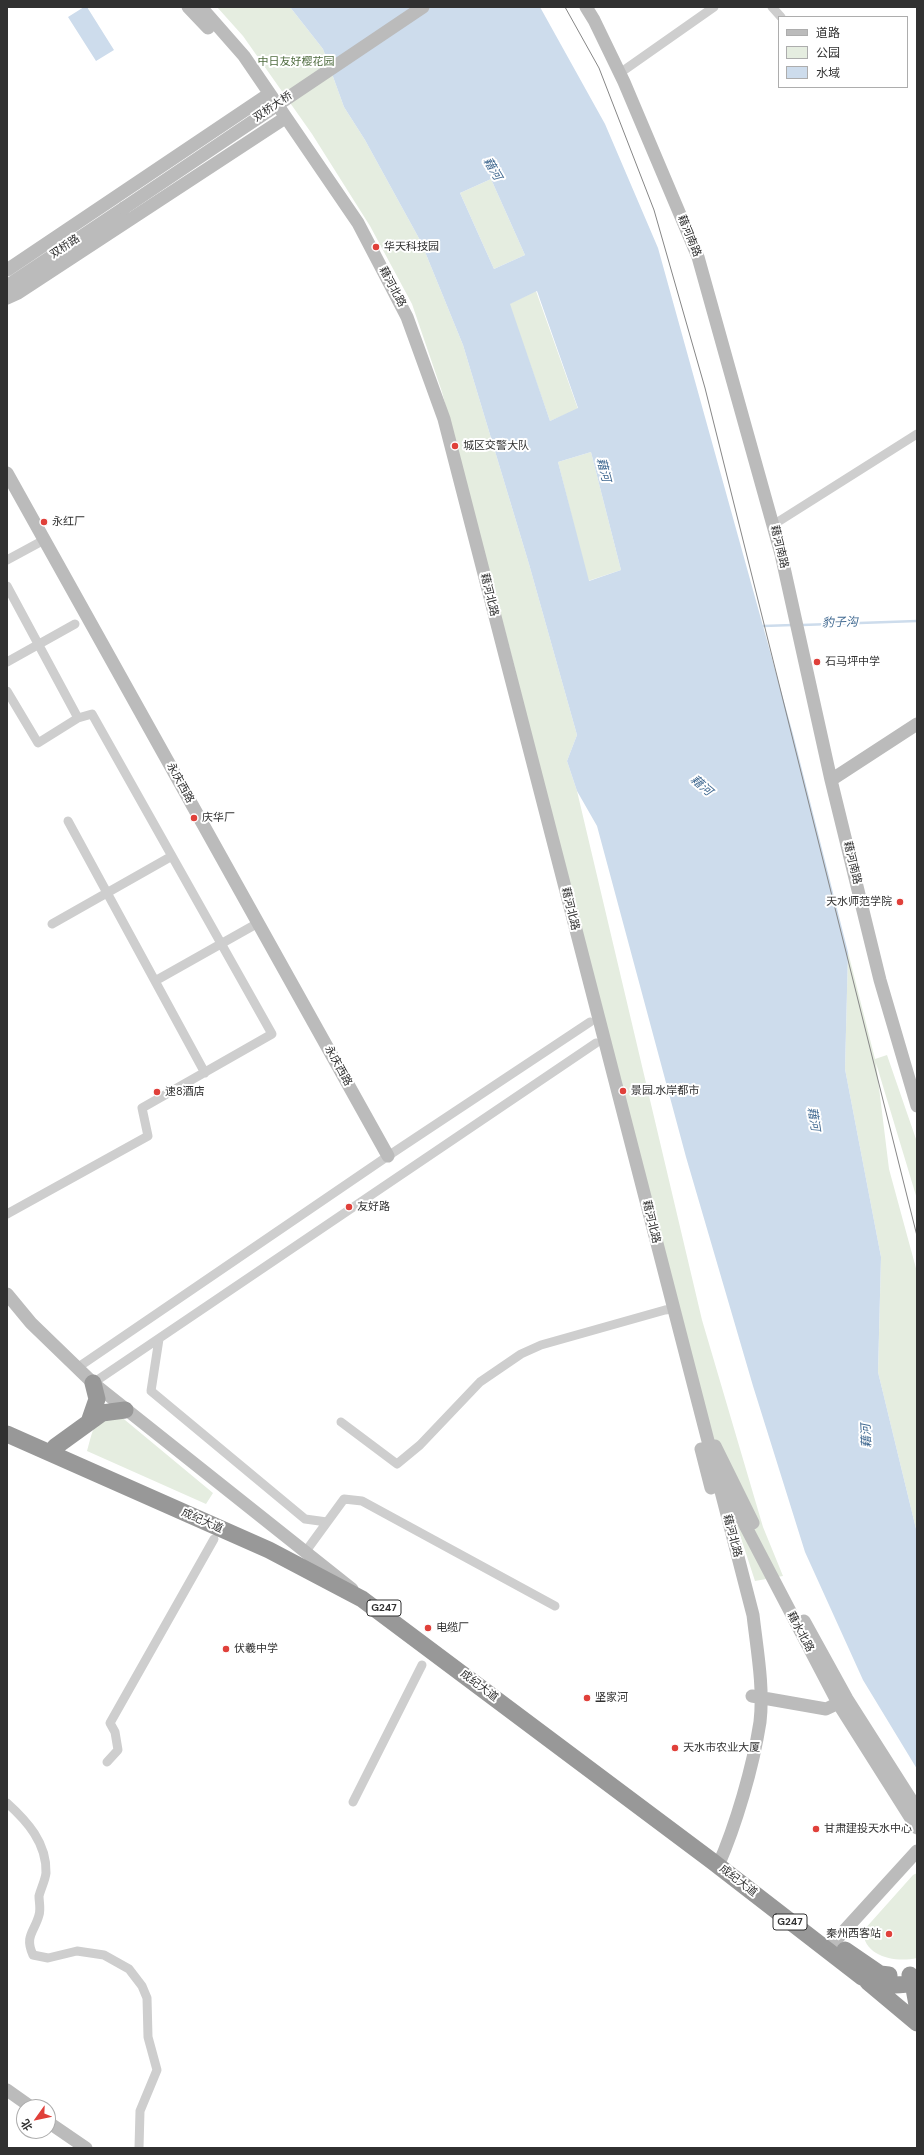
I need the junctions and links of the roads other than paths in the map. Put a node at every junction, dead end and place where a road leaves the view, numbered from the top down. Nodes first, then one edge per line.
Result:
1 (188, 7) edge
2 (201, 7) edge
3 (423, 7) edge
4 (586, 7) edge
5 (714, 7) edge
6 (772, 7) edge
7 (780, 16) edge
8 (620, 73) junction
9 (266, 97) junction
10 (282, 121) junction
11 (124, 208) joint
12 (7, 270) edge
13 (7, 286) edge
14 (7, 298) edge
15 (917, 434) edge
16 (7, 473) edge
17 (773, 525) junction
18 (44, 540) junction
19 (7, 560) edge
20 (7, 586) edge
21 (75, 624) dead end
22 (38, 644) junction
23 (7, 662) edge
24 (7, 691) edge
25 (78, 718) junction
26 (917, 724) edge
27 (831, 780) junction
28 (68, 821) dead end
29 (172, 856) junction
30 (107, 893) junction
31 (258, 922) junction
32 (52, 924) dead end
33 (221, 943) junction
34 (155, 981) junction
35 (590, 1022) junction
36 (596, 1043) junction
37 (205, 1073) junction
38 (917, 1106) edge
39 (388, 1156) junction
40 (7, 1214) edge
41 (7, 1294) edge
42 (669, 1309) junction
43 (159, 1339) junction
44 (77, 1368) junction
45 (93, 1383) junction
46 (125, 1410) junction
47 (89, 1422) junction
48 (341, 1422) dead end
49 (7, 1425) edge
50 (700, 1427) junction
51 (7, 1434) edge
52 (55, 1447) junction
53 (715, 1468) junction
54 (327, 1522) junction
55 (214, 1538) dead end
56 (306, 1551) junction
57 (341, 1579) junction
58 (362, 1599) junction
59 (555, 1606) dead end
60 (422, 1666) dead end
61 (756, 1696) junction
62 (842, 1701) junction
63 (107, 1762) dead end
64 (353, 1802) dead end
65 (7, 1803) edge
66 (917, 1809) edge
67 (917, 1828) edge
68 (917, 1851) edge
69 (716, 1861) junction
70 (834, 1942) junction
71 (862, 1977) junction
72 (914, 1978) edge
73 (917, 2005) edge
74 (917, 2023) edge
75 (7, 2090) edge
76 (20, 2099) edge
77 (56, 2127) edge
78 (86, 2148) edge
79 (139, 2148) edge

1 - 9 main road, 藉河北路
2 - 9 main road, 藉河北路
3 - 11 main road, 双桥大桥, bridge
4 - 8 main road, 藉河南路
5 - 8 street
6 - 7 street
8 - 17 main road, 藉河南路
9 - 10 main road, 藉河北路
9 - 12 main road
10 - 14 main road
10 - 35 main road, 藉河北路
10 - 42 main road, 藉河北路
11 - 13 main road, 双桥路
15 - 17 street
16 - 18 main road, 永庆西路
17 - 27 main road, 藉河南路
18 - 19 street
18 - 31 main road, 永庆西路
20 - 22 street
21 - 22 street
22 - 23 street
22 - 25 street
24 - 25 street
25 - 29 street
26 - 27 main road
27 - 38 main road, 藉河南路
28 - 30 street
29 - 30 street
29 - 33 street
30 - 32 street
30 - 34 street
31 - 33 street
31 - 39 main road, 永庆西路
33 - 34 street
33 - 37 street
34 - 37 street
35 - 36 main road, 藉河北路
35 - 39 street
36 - 42 main road, 藉河北路
36 - 43 street
37 - 40 street
39 - 44 street
41 - 44 main road
42 - 48 street
42 - 50 main road, 藉河北路
43 - 45 street
43 - 54 street
44 - 45 main road
45 - 46 main road
45 - 47 highway
46 - 47 highway
46 - 56 main road
47 - 52 highway
49 - 52 highway, 成纪大道 / G247
50 - 53 main road, 藉河北路
50 - 61 main road, 藉河北路
50 - 62 main road, 藉水北路
51 - 58 highway, 成纪大道 / G247
52 - 57 highway, 成纪大道 / G247
53 - 61 main road, 藉河北路
53 - 62 main road, 藉水北路
54 - 56 street
54 - 59 street
55 - 63 street
56 - 57 main road
57 - 58 main road
57 - 69 highway, 成纪大道 / G247
58 - 69 highway, 成纪大道 / G247
60 - 64 street
61 - 62 main road
61 - 69 main road, 藉河北路
62 - 66 main road, 藉水北路
62 - 67 main road, 藉水北路
65 - 79 street
68 - 70 main road
69 - 70 highway, 成纪大道 / G247
69 - 71 highway, 成纪大道 / G247
70 - 72 highway, 成纪大道 / G247
71 - 72 highway, 成纪大道 / G247
71 - 74 highway
72 - 73 highway
75 - 76 main road
77 - 78 main road

